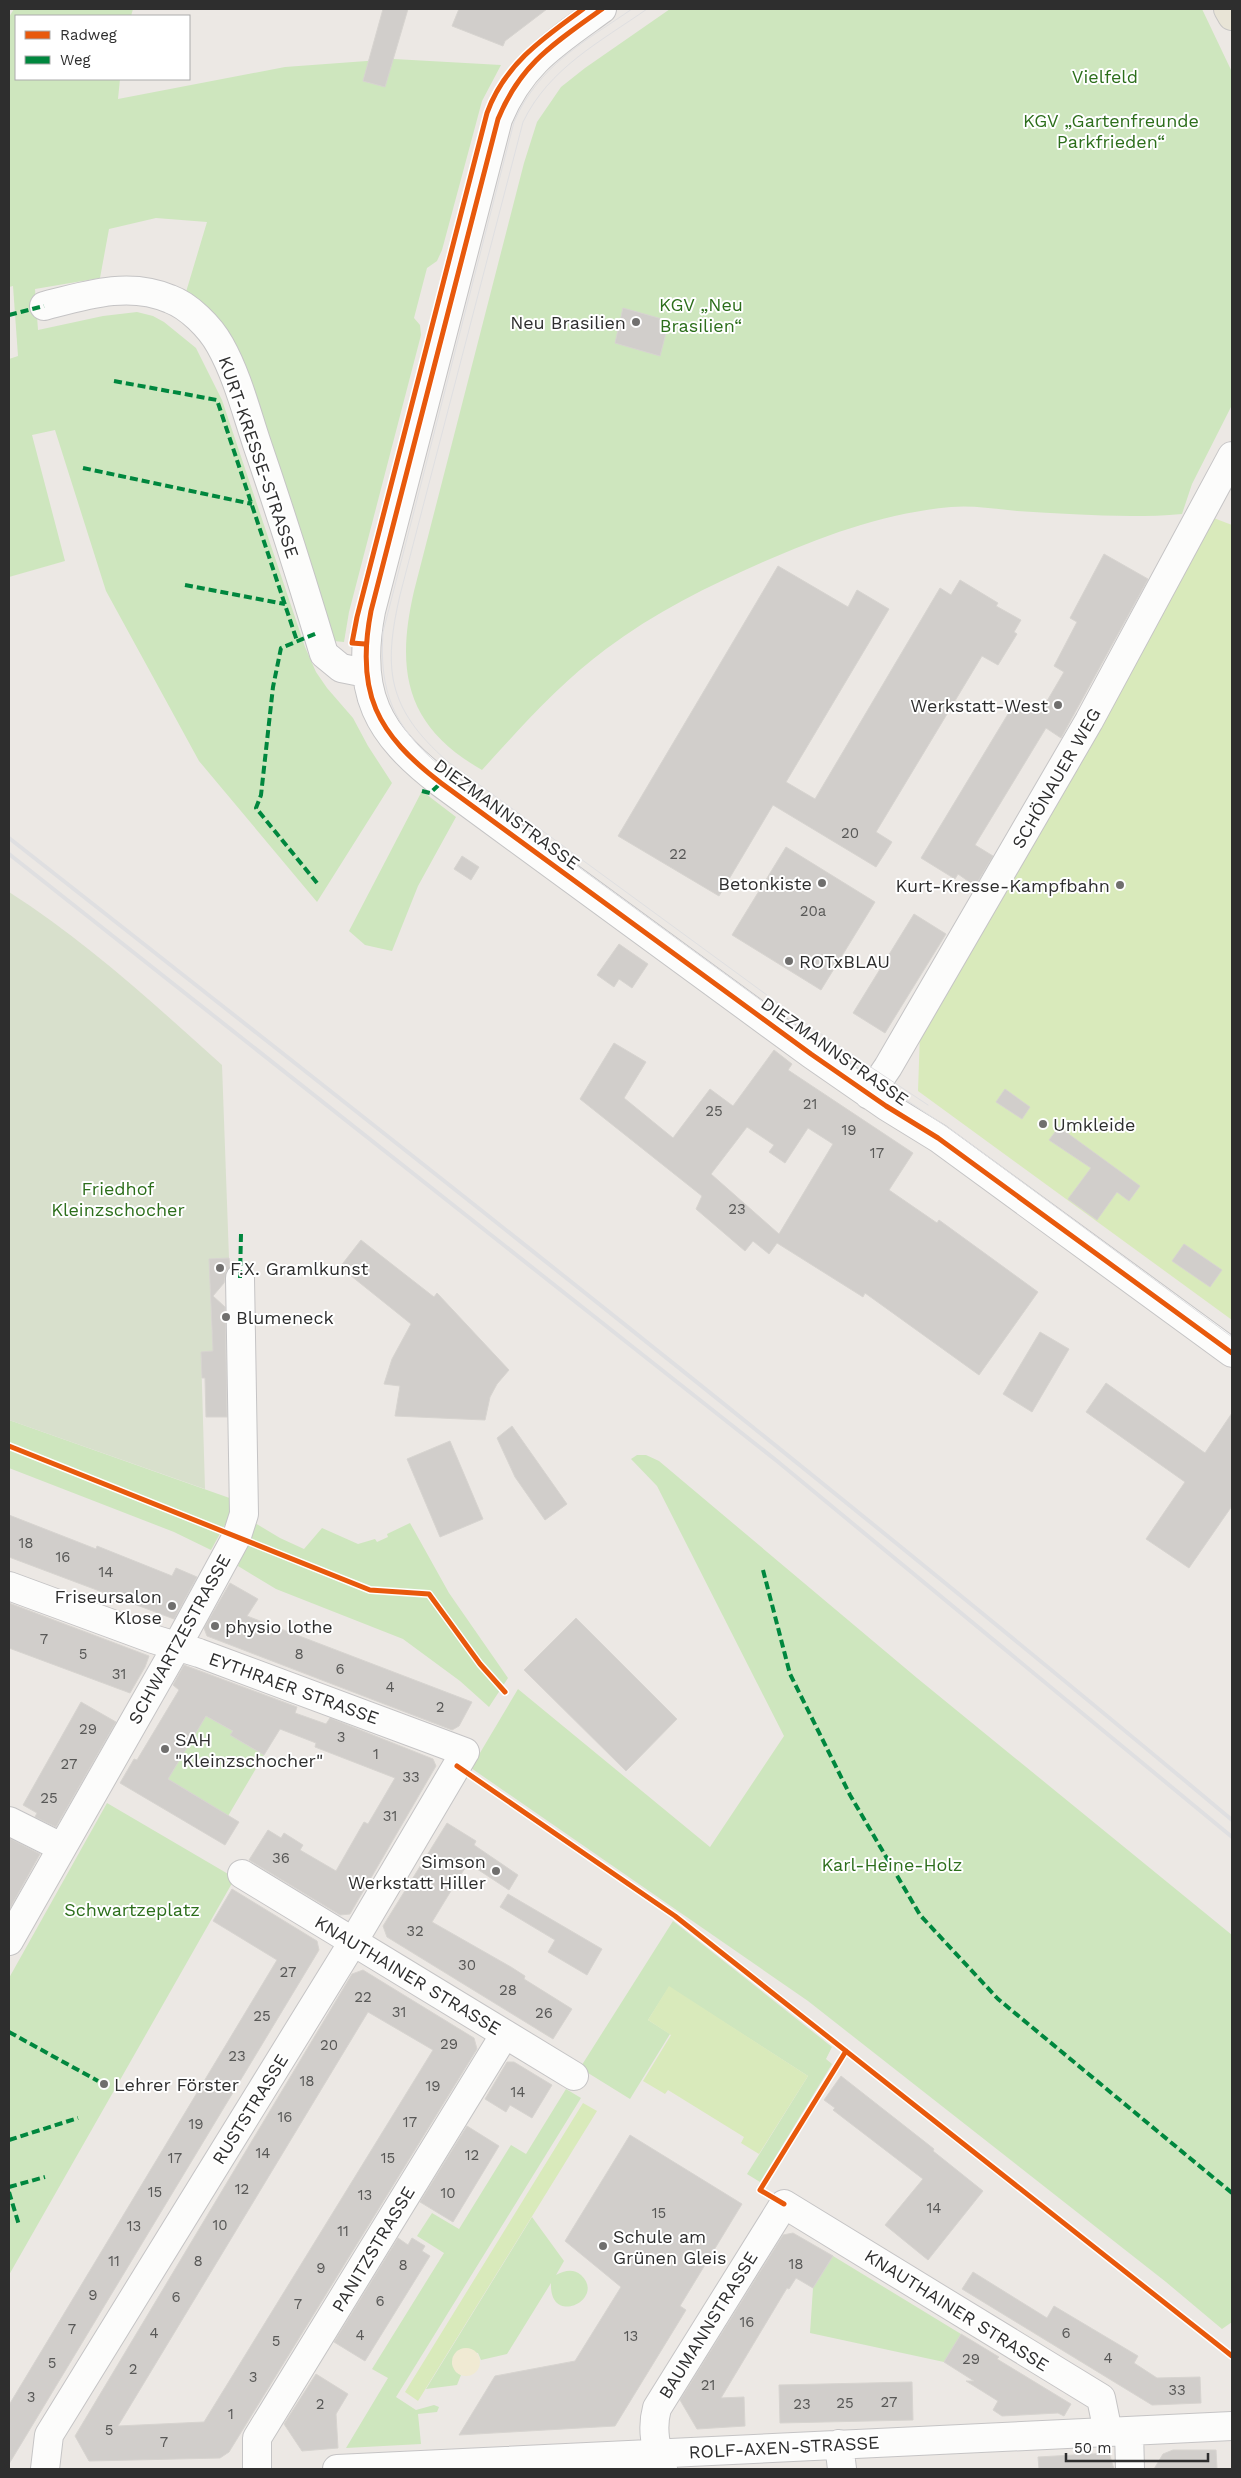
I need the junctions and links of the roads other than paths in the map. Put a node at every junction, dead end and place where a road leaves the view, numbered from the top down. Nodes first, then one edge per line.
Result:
1 (602, 9) edge
2 (1228, 9) edge
3 (1232, 16) edge
4 (44, 306) dead end
5 (1232, 456) edge
6 (366, 672) junction
7 (869, 1095) junction
8 (240, 1278) dead end
9 (1232, 1353) edge
10 (9, 1586) edge
11 (177, 1646) junction
12 (465, 1752) joint
13 (9, 1821) edge
14 (61, 1847) junction
15 (242, 1874) dead end
16 (9, 1941) edge
17 (353, 1942) junction
18 (505, 2034) junction
19 (574, 2076) dead end
20 (784, 2204) joint
21 (1232, 2426) edge
22 (1118, 2432) junction
23 (840, 2456) edge
24 (660, 2461) edge
25 (600, 2463) edge
26 (395, 2468) edge
27 (45, 2469) edge
28 (257, 2469) edge
29 (337, 2469) edge
30 (1130, 2469) edge

1 - 6 street, DIEZMANNSTRASSE
2 - 3 main road
4 - 6 street, KURT-KRESSE-STRASSE
5 - 7 street, SCHÖNAUER WEG
6 - 7 street, DIEZMANNSTRASSE
7 - 9 street, DIEZMANNSTRASSE
8 - 11 street, SCHWARTZESTRASSE
10 - 11 street, EYTHRAER STRASSE
11 - 12 street, EYTHRAER STRASSE
11 - 14 street, SCHWARTZESTRASSE
12 - 17 street, RUSTSTRASSE
13 - 14 street
14 - 16 street, SCHWARTZESTRASSE
15 - 17 street, KNAUTHAINER STRASSE
17 - 18 street, KNAUTHAINER STRASSE
17 - 27 street, RUSTSTRASSE
18 - 19 street, KNAUTHAINER STRASSE
18 - 28 street, PANITZSTRASSE
20 - 22 street, KNAUTHAINER STRASSE
20 - 24 street, BAUMANNSTRASSE
21 - 22 street, ROLF-AXEN-STRASSE
22 - 23 street, ROLF-AXEN-STRASSE
22 - 30 street, KNAUTHAINER STRASSE
23 - 24 street, ROLF-AXEN-STRASSE
24 - 25 street, ROLF-AXEN-STRASSE
25 - 26 street, ROLF-AXEN-STRASSE
26 - 29 street, ROLF-AXEN-STRASSE

